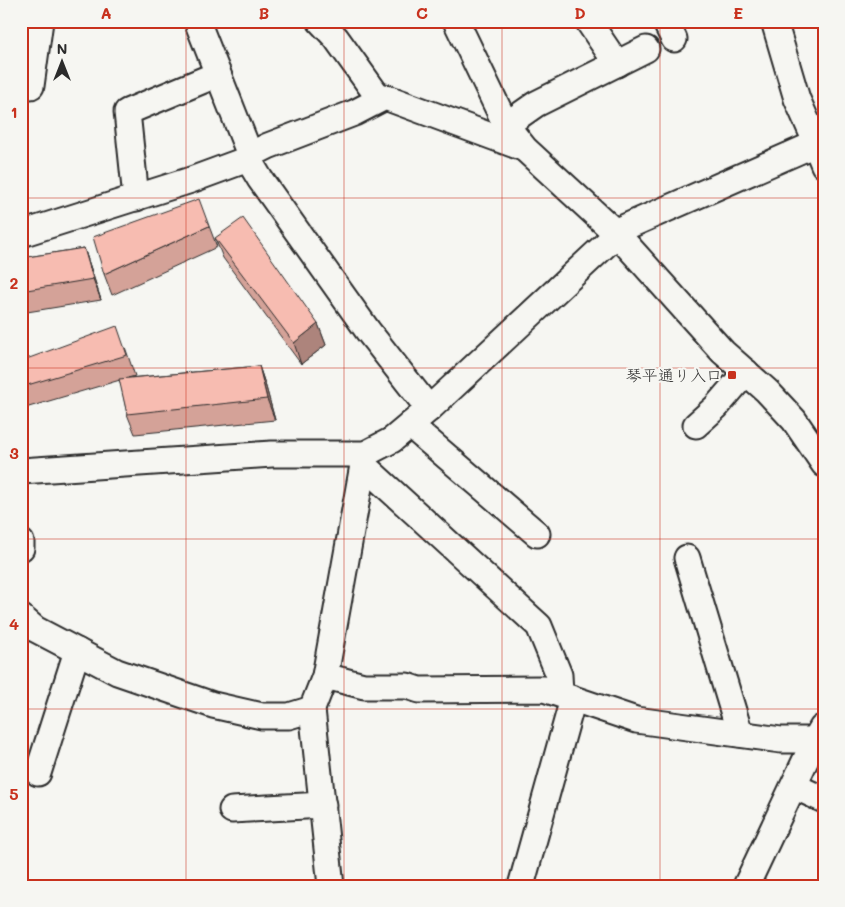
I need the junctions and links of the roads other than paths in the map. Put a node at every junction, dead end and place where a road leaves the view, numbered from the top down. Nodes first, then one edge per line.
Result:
1 (40, 21) edge
2 (197, 21) edge
3 (320, 21) edge
4 (456, 21) edge
5 (588, 21) edge
6 (774, 21) edge
7 (646, 49) dead end
8 (617, 64) junction
9 (218, 74) junction
10 (31, 86) dead end
11 (380, 98) junction
12 (506, 125) junction
13 (820, 148) edge
14 (525, 149) junction
15 (249, 157) junction
16 (136, 198) junction
17 (616, 233) junction
18 (21, 234) edge
19 (746, 372) junction
20 (429, 409) junction
21 (410, 425) junction
22 (696, 425) dead end
23 (364, 459) junction
24 (824, 464) edge
25 (21, 471) edge
26 (536, 534) dead end
27 (687, 558) dead end
28 (21, 617) edge
29 (77, 651) junction
30 (325, 676) junction
31 (566, 696) junction
32 (312, 709) junction
33 (819, 733) edge
34 (740, 734) junction
35 (38, 773) dead end
36 (794, 786) junction
37 (824, 800) edge
38 (323, 805) junction
39 (232, 810) dead end
40 (331, 886) edge
41 (521, 886) edge
42 (746, 886) edge

1 - 10 street
2 - 9 street
3 - 11 street
4 - 12 street
5 - 8 street
6 - 13 street
7 - 8 street
8 - 12 street
9 - 15 street
9 - 16 street
11 - 14 street
11 - 15 street
12 - 14 street
13 - 17 street
14 - 17 street
15 - 16 street
15 - 20 street
16 - 18 street
17 - 19 street
17 - 20 street
19 - 22 street
19 - 24 street
20 - 21 street
21 - 23 street
21 - 26 street
23 - 25 street
23 - 30 street
23 - 31 street
27 - 34 street
28 - 29 street
29 - 32 street
29 - 35 street
30 - 31 street
30 - 32 street
31 - 34 street
31 - 41 street
32 - 38 street
33 - 34 street
33 - 36 street
36 - 37 street
36 - 42 street
38 - 39 street
38 - 40 street

